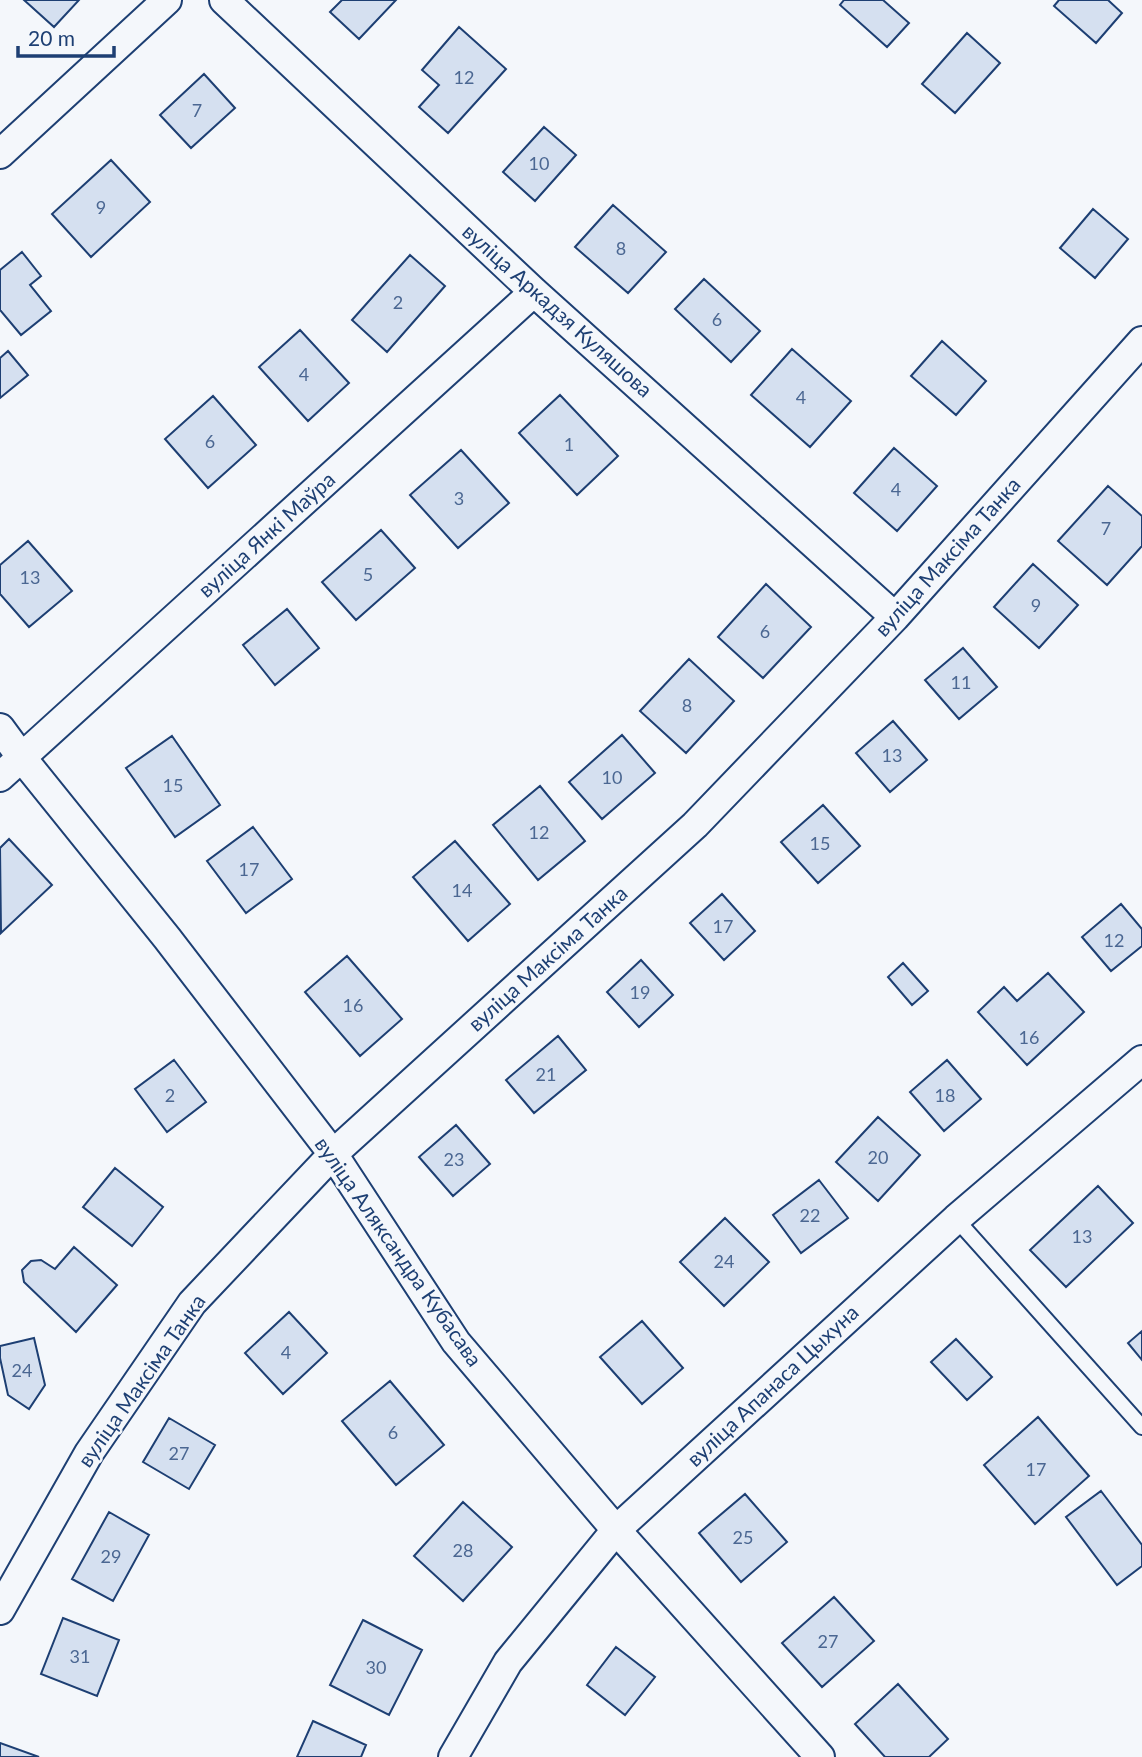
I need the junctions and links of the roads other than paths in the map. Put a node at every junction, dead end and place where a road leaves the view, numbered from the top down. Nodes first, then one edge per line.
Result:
1 (167, 0) edge
2 (224, 0) edge
3 (0, 154) edge
4 (534, 292) junction
5 (1142, 341) edge
6 (895, 617) junction
7 (0, 727) edge
8 (22, 758) junction
9 (0, 777) edge
10 (1142, 1060) edge
11 (332, 1154) junction
12 (956, 1219) junction
13 (1142, 1427) edge
14 (616, 1530) junction
15 (0, 1610) edge
16 (453, 1757) edge
17 (820, 1757) edge

1 - 3 street
2 - 4 street, вуліца Аркадзя Куляшова
4 - 6 street, вуліца Аркадзя Куляшова
4 - 8 street, вуліца Янкі Маўра
5 - 6 street, вуліца Максіма Танка
6 - 11 street, вуліца Максіма Танка
7 - 8 street, вуліца Аляксандра Кубасава
8 - 9 street, вуліца Янкі Маўра
8 - 11 street, вуліца Аляксандра Кубасава
10 - 12 street, вуліца Апанаса Цыхуна
11 - 14 street, вуліца Аляксандра Кубасава
11 - 15 street, вуліца Максіма Танка
12 - 13 lane
12 - 14 street, вуліца Апанаса Цыхуна
14 - 16 street, вуліца Апанаса Цыхуна
14 - 17 street, вуліца Аляксандра Кубасава

